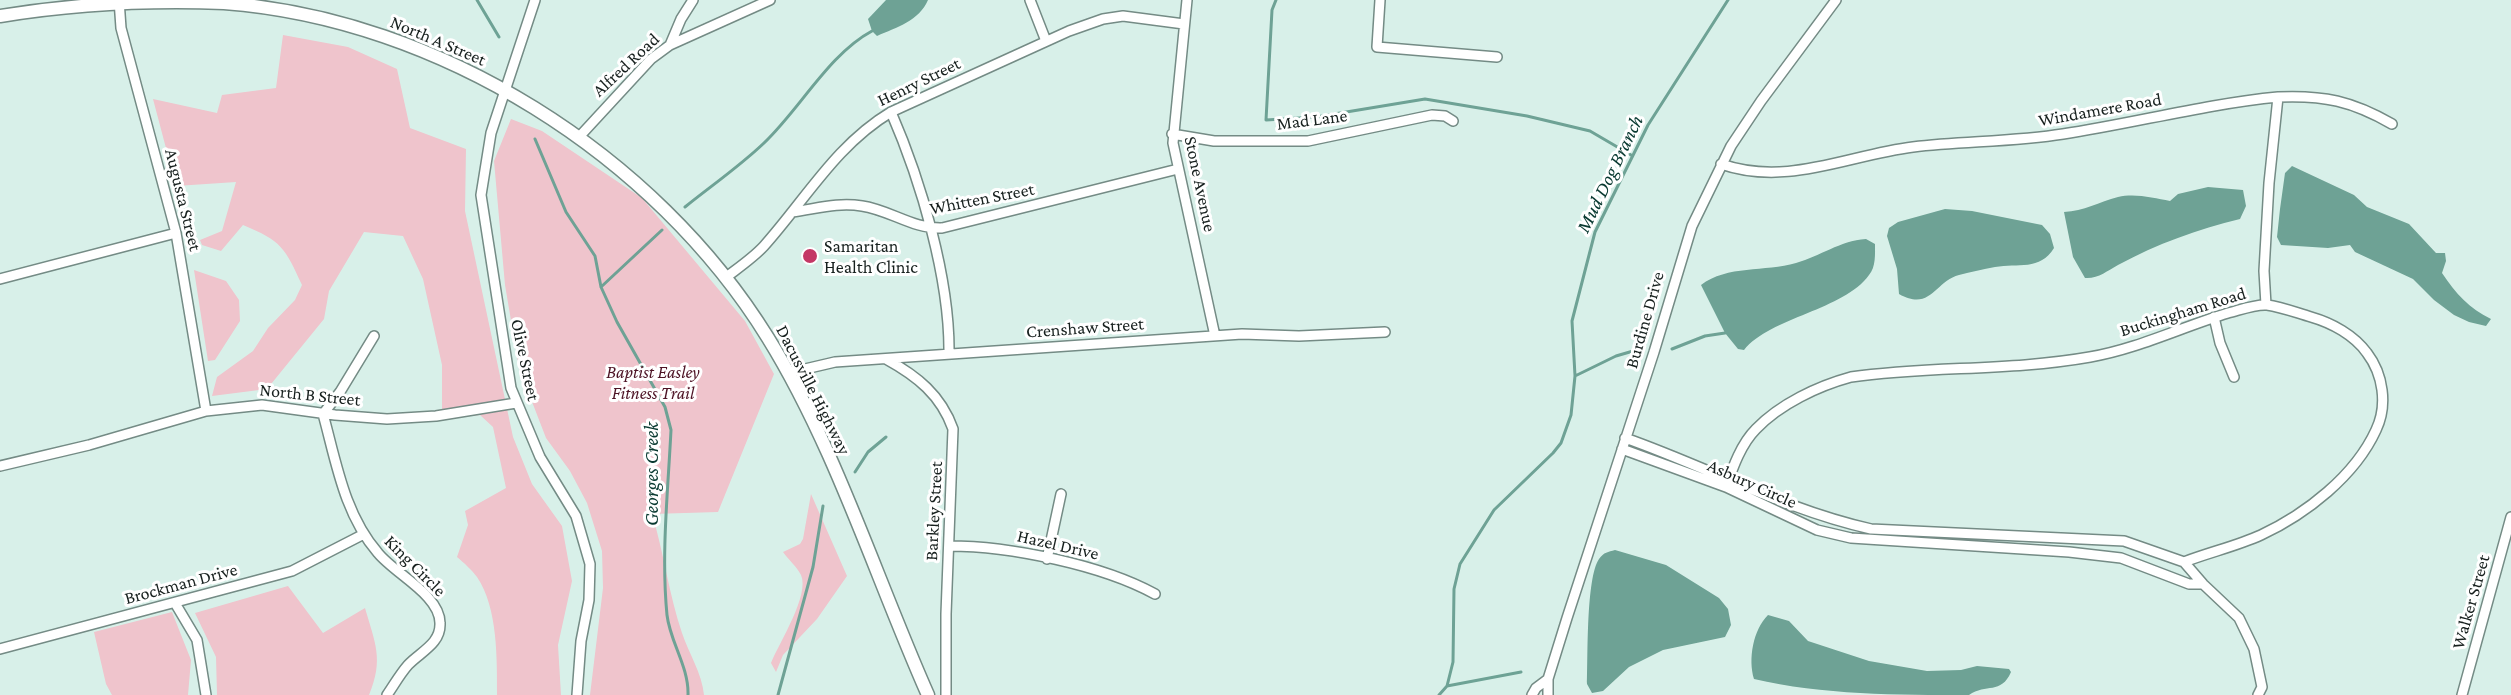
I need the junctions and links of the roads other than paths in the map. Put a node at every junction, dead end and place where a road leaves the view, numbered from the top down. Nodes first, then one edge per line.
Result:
1 (535, 0) edge
2 (693, 0) edge
3 (771, 0) edge
4 (1030, 0) edge
5 (1187, 0) edge
6 (1380, 0) edge
7 (1836, 0) edge
8 (119, 1) edge
9 (263, 4) edge
10 (0, 16) edge
11 (1184, 24) junction
12 (1046, 41) junction
13 (670, 45) junction
14 (1497, 57) dead end
15 (505, 90) junction
16 (2278, 97) junction
17 (891, 112) junction
18 (1453, 121) dead end
19 (2392, 124) dead end
20 (1172, 134) junction
21 (579, 137) junction
22 (1721, 164) junction
23 (1178, 169) junction
24 (792, 212) junction
25 (929, 228) junction
26 (176, 233) junction
27 (725, 278) junction
28 (0, 279) edge
29 (2266, 305) junction
30 (2214, 317) junction
31 (1385, 332) dead end
32 (374, 336) dead end
33 (1215, 336) junction
34 (949, 354) junction
35 (885, 359) junction
36 (788, 373) junction
37 (2234, 377) dead end
38 (516, 403) junction
39 (207, 411) junction
40 (323, 414) junction
41 (1625, 438) junction
42 (1622, 449) junction
43 (0, 466) edge
44 (1727, 483) junction
45 (1061, 494) dead end
46 (2511, 517) edge
47 (1871, 529) junction
48 (1924, 531) junction
49 (364, 534) junction
50 (2509, 535) edge
51 (2070, 538) junction
52 (1871, 539) junction
53 (1924, 543) junction
54 (949, 546) junction
55 (2069, 552) junction
56 (1047, 559) junction
57 (2184, 562) junction
58 (2203, 584) junction
59 (1155, 594) dead end
60 (175, 603) junction
61 (0, 648) edge
62 (1548, 679) junction
63 (206, 695) edge
64 (387, 695) edge
65 (577, 695) edge
66 (928, 695) edge
67 (946, 695) edge
68 (1532, 695) edge
69 (1548, 695) edge
70 (2258, 695) edge
71 (2462, 695) edge

1 - 15 street, Olive Street
2 - 13 street
3 - 13 street, Alfred Road
4 - 12 street
5 - 11 street, Stone Avenue
6 - 14 street
7 - 22 street, Burdine Drive
8 - 9 main road, North A Street
8 - 10 main road, North A Street
8 - 26 street, Augusta Street
9 - 15 main road, North A Street
11 - 12 street, Henry Street
11 - 20 street, Stone Avenue
12 - 17 street, Henry Street
13 - 21 street, Alfred Road
15 - 21 main road, Dacusville Highway
15 - 38 street, Olive Street
16 - 19 street, Windamere Road
16 - 22 street, Windamere Road
16 - 29 street
17 - 24 street, Henry Street
17 - 25 street
18 - 20 street, Mad Lane
20 - 23 street, Stone Avenue
21 - 27 main road, Dacusville Highway
22 - 41 street, Burdine Drive
23 - 25 street, Whitten Street
23 - 33 street, Stone Avenue
24 - 25 street, Whitten Street
24 - 27 street, Henry Street
25 - 34 street
26 - 28 street
26 - 39 street, Augusta Street
27 - 36 main road, Dacusville Highway
29 - 30 street, Buckingham Road
29 - 57 street, Buckingham Road
30 - 37 street
30 - 44 street, Buckingham Road
31 - 33 street, Crenshaw Street
32 - 40 street
33 - 34 street, Crenshaw Street
34 - 35 street, Crenshaw Street
35 - 36 street, Crenshaw Street
35 - 54 street, Barkley Street
36 - 66 main road, Dacusville Highway
38 - 40 street, North B Street
38 - 65 street, Olive Street
39 - 40 street, North B Street
39 - 43 street, North B Street
40 - 49 street, King Circle
41 - 42 street, Burdine Drive
41 - 44 street, Asbury Circle
42 - 44 street, Asbury Circle
42 - 62 street, Burdine Drive
44 - 47 street, Asbury Circle
44 - 52 street, Asbury Circle
45 - 56 street
46 - 50 street, Walker Street
47 - 48 street, Asbury Circle
47 - 52 street
48 - 51 street, Asbury Circle
48 - 53 street
49 - 60 street, Brockman Drive
49 - 64 street, King Circle
50 - 71 street, Walker Street
51 - 55 street
51 - 57 street, Asbury Circle
52 - 53 street, Asbury Circle
53 - 55 street, Asbury Circle
54 - 56 street, Hazel Drive
54 - 67 street, Barkley Street
55 - 58 street, Asbury Circle
56 - 59 street, Hazel Drive
57 - 58 street, Asbury Circle
58 - 70 street, Asbury Circle
60 - 61 street, Brockman Drive
60 - 63 street
62 - 68 street, Burdine Drive
62 - 69 street, Burdine Drive

